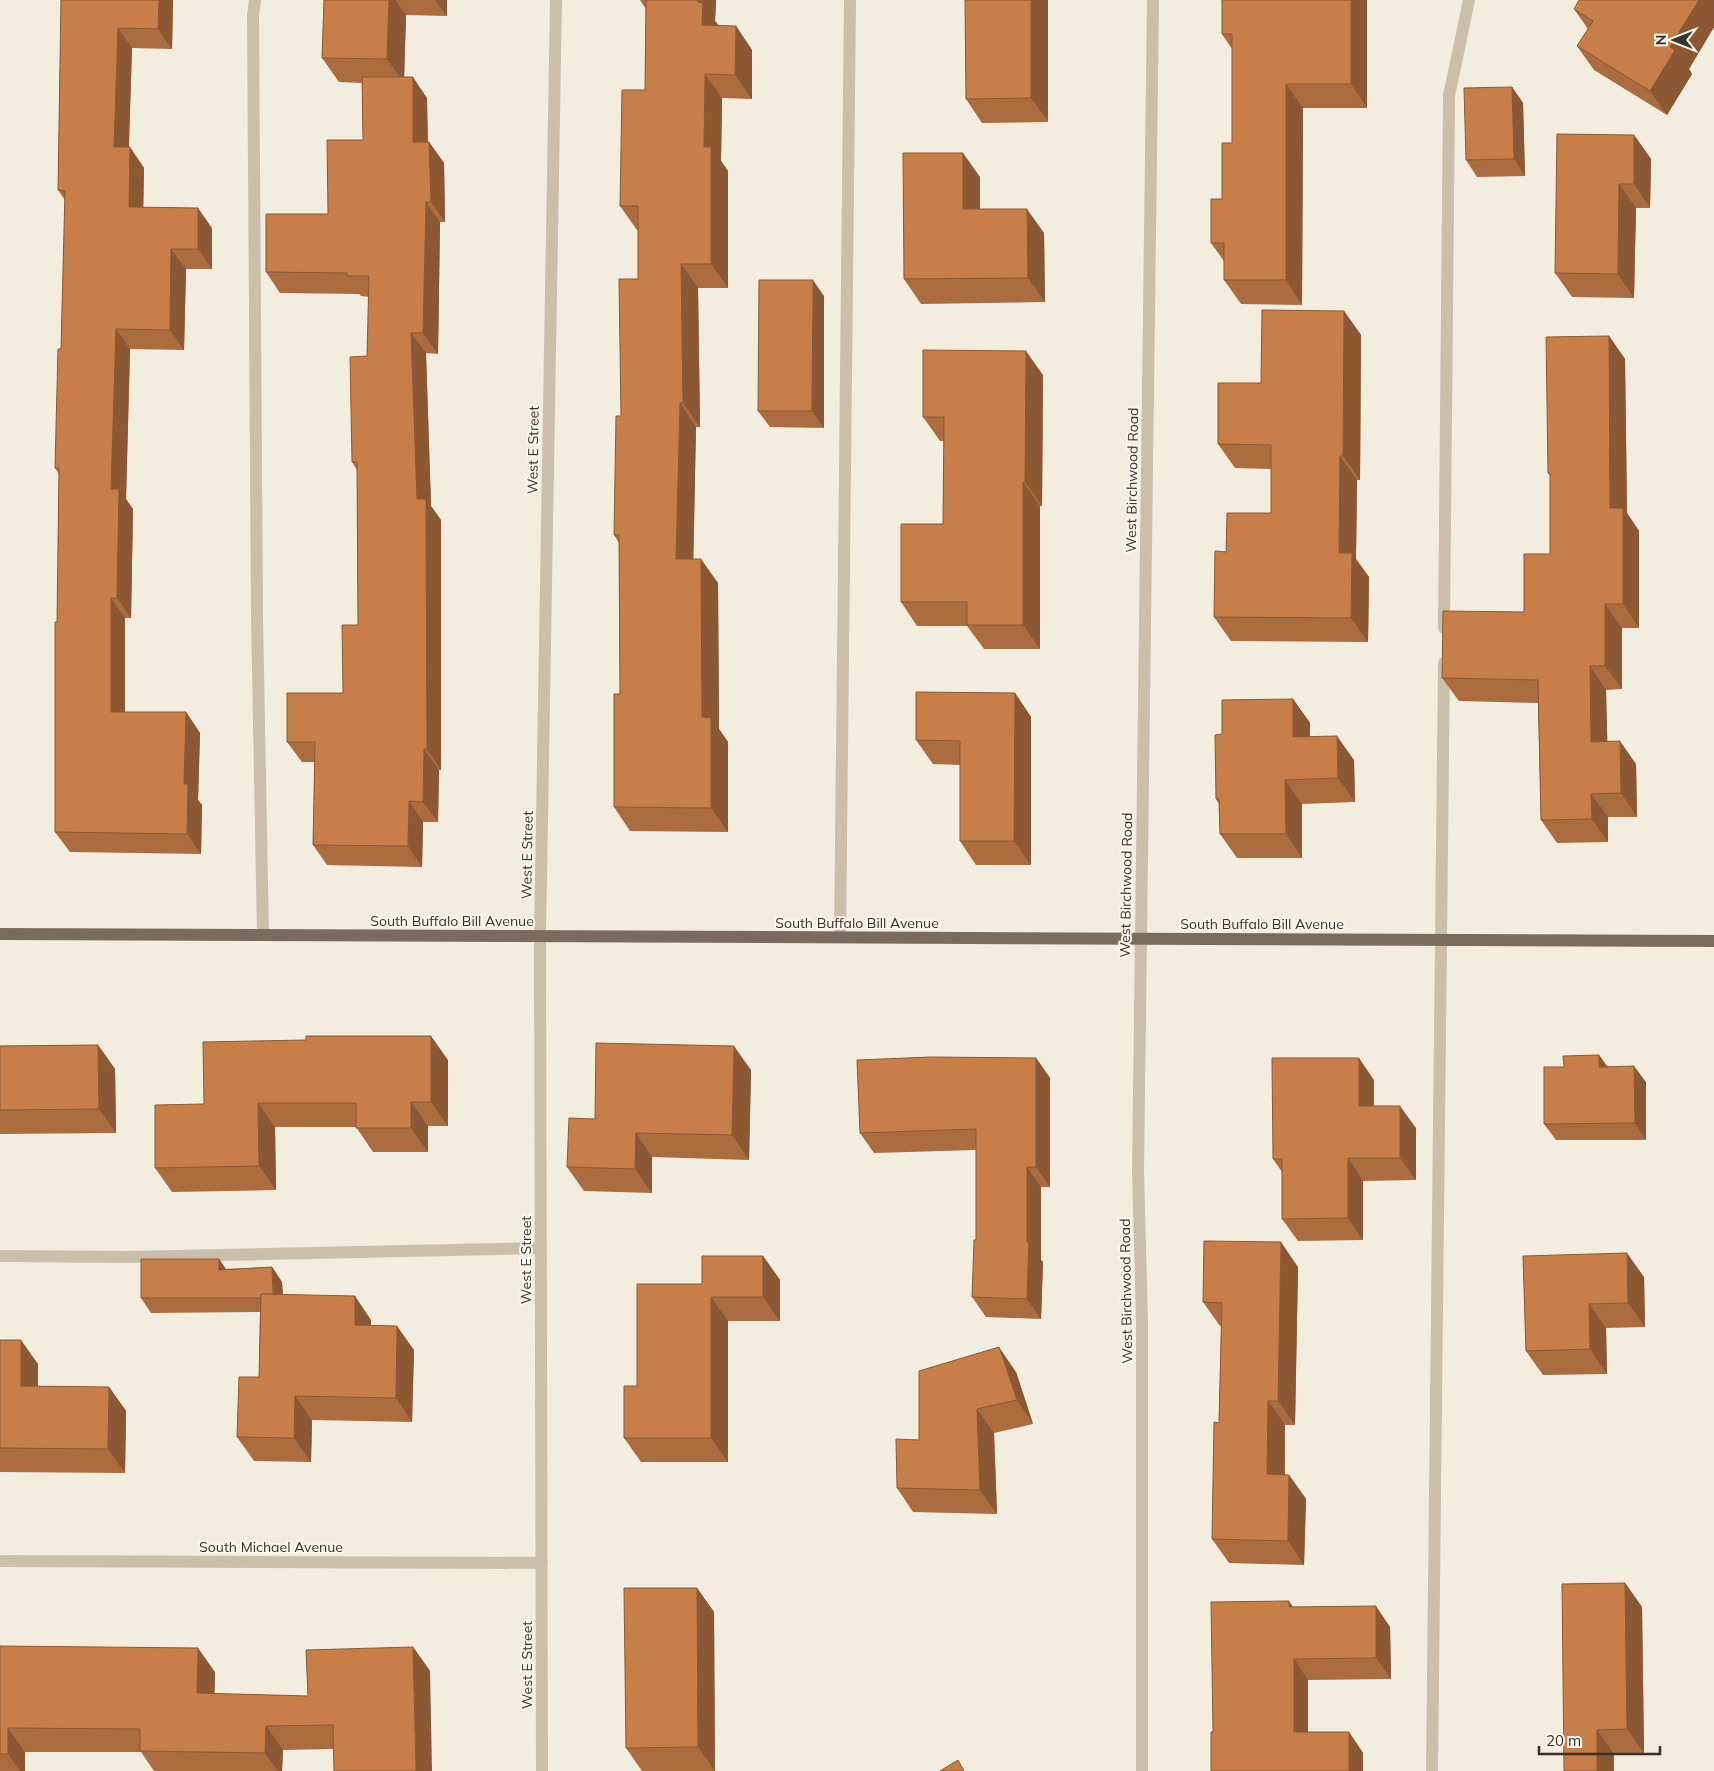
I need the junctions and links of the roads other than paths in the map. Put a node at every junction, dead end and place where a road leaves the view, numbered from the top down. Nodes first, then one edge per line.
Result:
1 (255, 0) edge
2 (556, 0) edge
3 (850, 0) edge
4 (1152, 0) edge
5 (1469, 0) edge
6 (0, 934) edge
7 (264, 935) junction
8 (540, 936) junction
9 (840, 937) junction
10 (1141, 939) junction
11 (1442, 940) junction
12 (1714, 941) edge
13 (541, 1248) junction
14 (0, 1256) edge
15 (0, 1561) edge
16 (542, 1563) junction
17 (542, 1771) edge
18 (1142, 1771) edge
19 (1432, 1771) edge

1 - 7 street
2 - 8 street, West E Street
3 - 9 street
4 - 10 street, West Birchwood Road
5 - 11 street
6 - 7 main road, South Buffalo Bill Avenue
7 - 8 main road, South Buffalo Bill Avenue
8 - 9 main road, South Buffalo Bill Avenue
8 - 13 street, West E Street
9 - 10 main road, South Buffalo Bill Avenue
10 - 11 main road, South Buffalo Bill Avenue
10 - 18 street, West Birchwood Road
11 - 12 main road, South Buffalo Bill Avenue
11 - 19 street
13 - 14 street
13 - 16 street, West E Street
15 - 16 street, South Michael Avenue
16 - 17 street, West E Street

